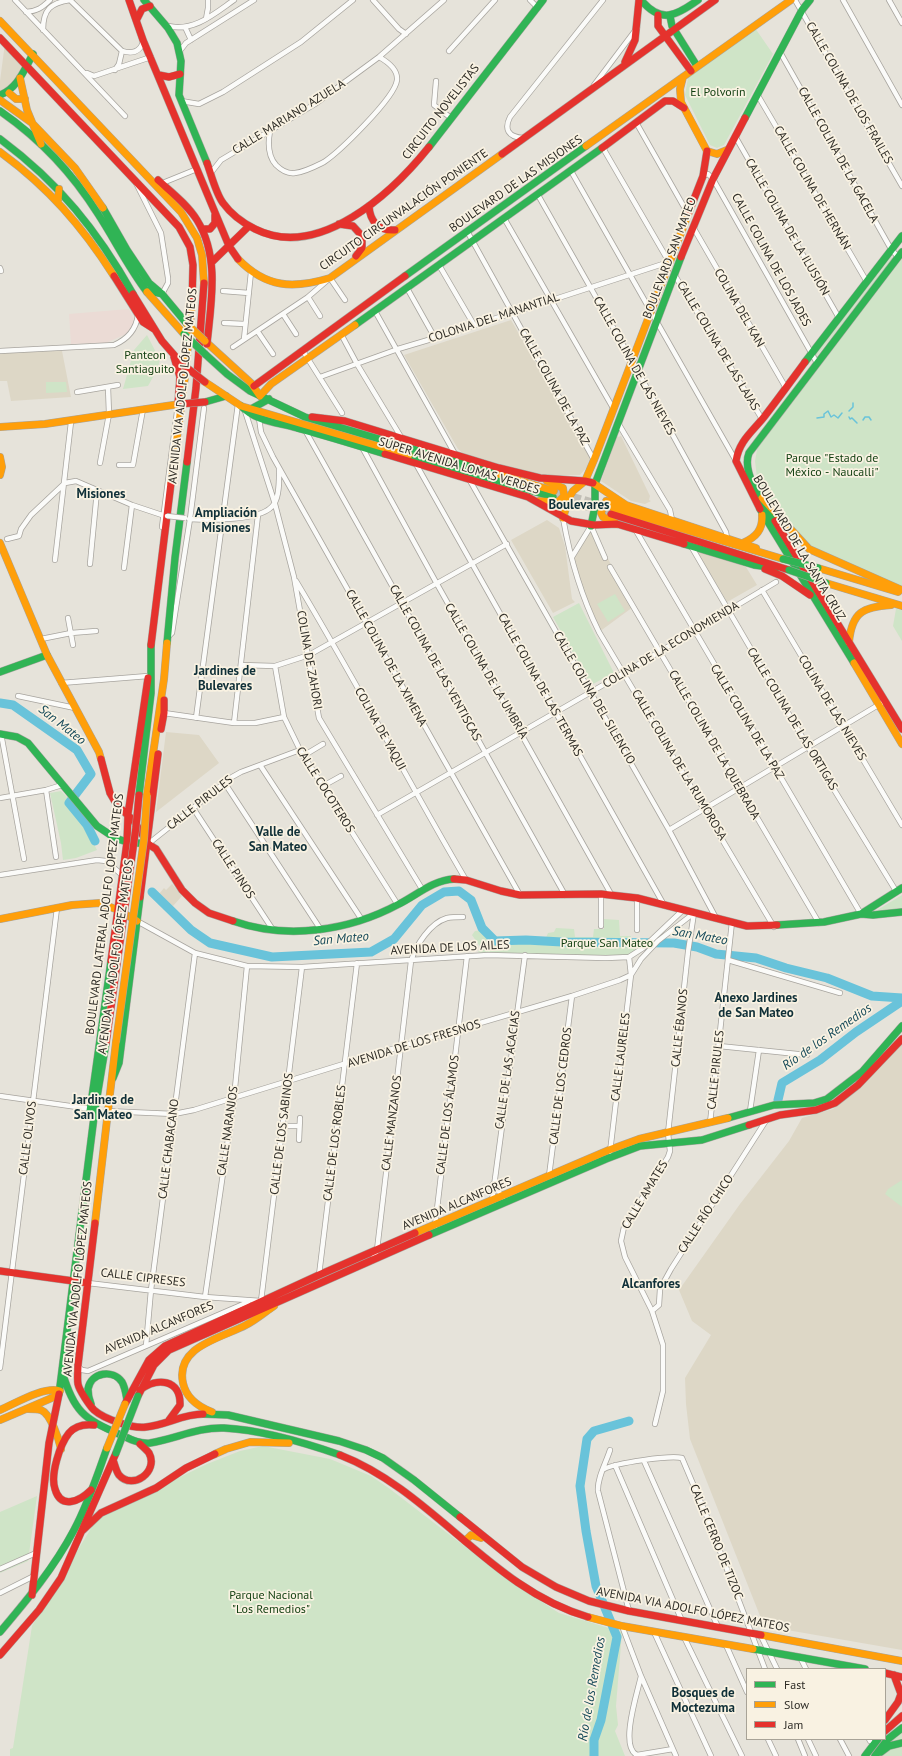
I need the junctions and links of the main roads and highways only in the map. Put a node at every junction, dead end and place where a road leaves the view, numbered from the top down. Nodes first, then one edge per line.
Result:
1 (129, 0) edge
2 (144, 0) edge
3 (544, 0) edge
4 (640, 0) edge
5 (698, 0) edge
6 (715, 0) edge
7 (791, 0) edge
8 (810, 0) edge
9 (150, 6) junction
10 (658, 15) junction
11 (670, 16) junction
12 (136, 19) junction
13 (0, 21) edge
14 (674, 29) junction
15 (666, 35) junction
16 (0, 38) edge
17 (33, 54) junction
18 (26, 64) junction
19 (621, 66) junction
20 (694, 69) junction
21 (180, 74) junction
22 (159, 75) junction
23 (684, 77) junction
24 (20, 78) junction
25 (9, 92) junction
26 (0, 95) edge
27 (25, 99) junction
28 (0, 100) edge
29 (684, 108) junction
30 (0, 111) edge
31 (32, 123) junction
32 (0, 139) edge
33 (43, 147) junction
34 (727, 150) junction
35 (707, 151) junction
36 (0, 152) edge
37 (146, 173) junction
38 (59, 189) junction
39 (80, 190) junction
40 (74, 200) junction
41 (58, 201) junction
42 (222, 202) junction
43 (369, 206) junction
44 (214, 210) junction
45 (339, 224) junction
46 (248, 227) junction
47 (399, 228) junction
48 (202, 229) junction
49 (902, 236) edge
50 (229, 246) junction
51 (900, 255) edge
52 (353, 261) junction
53 (212, 262) junction
54 (146, 290) junction
55 (162, 294) junction
56 (155, 330) junction
57 (206, 342) junction
58 (173, 356) junction
59 (254, 386) junction
60 (226, 396) junction
61 (260, 396) junction
62 (269, 399) junction
63 (179, 404) junction
64 (244, 407) junction
65 (305, 417) junction
66 (0, 427) edge
67 (0, 457) edge
68 (0, 475) edge
69 (540, 478) junction
70 (585, 481) junction
71 (595, 484) junction
72 (762, 498) junction
73 (537, 500) junction
74 (626, 505) junction
75 (762, 513) junction
76 (563, 518) junction
77 (617, 524) junction
78 (591, 526) junction
79 (4, 541) edge
80 (743, 543) junction
81 (782, 559) junction
82 (754, 565) junction
83 (789, 570) junction
84 (902, 590) edge
85 (902, 593) edge
86 (900, 606) edge
87 (822, 609) junction
88 (849, 642) junction
89 (47, 655) junction
90 (0, 672) edge
91 (149, 673) junction
92 (164, 678) junction
93 (882, 703) junction
94 (902, 729) edge
95 (0, 735) edge
96 (902, 744) edge
97 (128, 814) junction
98 (127, 842) junction
99 (148, 844) junction
100 (899, 889) edge
101 (140, 902) junction
102 (118, 906) junction
103 (902, 912) edge
104 (861, 914) junction
105 (0, 919) edge
106 (137, 921) junction
107 (902, 1026) edge
108 (902, 1039) edge
109 (110, 1087) junction
110 (92, 1109) junction
111 (729, 1117) junction
112 (730, 1131) junction
113 (610, 1153) junction
114 (504, 1199) junction
115 (0, 1271) edge
116 (73, 1281) junction
117 (88, 1283) junction
118 (288, 1296) junction
119 (62, 1372) junction
120 (60, 1391) junction
121 (139, 1393) junction
122 (126, 1402) junction
123 (75, 1408) junction
124 (27, 1409) junction
125 (0, 1410) edge
126 (94, 1410) junction
127 (216, 1414) junction
128 (0, 1420) edge
129 (170, 1420) junction
130 (52, 1425) junction
131 (96, 1425) junction
132 (140, 1444) junction
133 (304, 1444) junction
134 (62, 1451) junction
135 (114, 1456) junction
136 (93, 1487) junction
137 (83, 1530) junction
138 (465, 1541) junction
139 (499, 1548) junction
140 (32, 1595) junction
141 (0, 1632) edge
142 (0, 1655) edge
143 (902, 1661) edge
144 (832, 1666) edge
145 (853, 1668) edge
146 (886, 1673) edge
147 (894, 1675) junction
148 (902, 1677) edge
149 (902, 1716) edge
150 (886, 1717) edge
151 (902, 1728) edge
152 (886, 1730) edge
153 (872, 1740) edge
154 (902, 1743) edge
155 (866, 1755) edge
156 (875, 1755) edge

1 - 12 main road, CIRCUITO CIRCUNVALACIÓN PONIENTE
2 - 9 main road, CIRCUITO NOVELISTAS
3 - 43 main road, CIRCUITO NOVELISTAS
4 - 10 main road
4 - 19 main road
5 - 11 main road
6 - 14 main road, CIRCUITO CIRCUNVALACIÓN PONIENTE
7 - 20 main road, BOULEVARD DE LAS MISIONES
8 - 34 main road, BOULEVARD SAN MATEO
9 - 12 main road
9 - 21 main road, CIRCUITO NOVELISTAS
10 - 11 main road
10 - 15 main road
11 - 14 main road
12 - 22 main road, CIRCUITO CIRCUNVALACIÓN PONIENTE
13 - 17 main road, AVENIDA VIA ADOLFO LÓPEZ MATEOS
14 - 15 main road, CIRCUITO CIRCUNVALACIÓN PONIENTE
14 - 20 main road
15 - 19 main road, CIRCUITO CIRCUNVALACIÓN PONIENTE
15 - 20 main road
16 - 18 main road, AVENIDA VIA ADOLFO LÓPEZ MATEOS
17 - 18 main road
17 - 37 main road, AVENIDA VIA ADOLFO LÓPEZ MATEOS
18 - 24 main road
18 - 91 main road, AVENIDA VIA ADOLFO LÓPEZ MATEOS
19 - 47 main road, CIRCUITO CIRCUNVALACIÓN PONIENTE
20 - 23 main road, BOULEVARD DE LAS MISIONES
21 - 22 main road
21 - 42 main road, CIRCUITO NOVELISTAS
22 - 44 main road, CIRCUITO CIRCUNVALACIÓN PONIENTE
23 - 29 main road
23 - 59 main road, BOULEVARD DE LAS MISIONES
24 - 25 main road
24 - 27 main road
25 - 26 main road
25 - 27 main road
27 - 31 main road
28 - 31 main road
29 - 35 main road
29 - 61 main road, BOULEVARD DE LAS MISIONES
30 - 33 main road, SÚPER AVENIDA LOMAS VERDES
31 - 33 main road
31 - 55 main road
32 - 38 main road, SÚPER AVENIDA LOMAS VERDES
33 - 39 main road, SÚPER AVENIDA LOMAS VERDES
34 - 35 main road
34 - 71 main road, BOULEVARD SAN MATEO
35 - 70 main road, BOULEVARD SAN MATEO
36 - 41 main road, SÚPER AVENIDA LOMAS VERDES
37 - 48 main road
37 - 92 main road, AVENIDA VIA ADOLFO LÓPEZ MATEOS
38 - 40 main road, SÚPER AVENIDA LOMAS VERDES
38 - 41 main road
39 - 40 main road
39 - 54 main road, SÚPER AVENIDA LOMAS VERDES
40 - 56 main road, SÚPER AVENIDA LOMAS VERDES
41 - 56 main road, SÚPER AVENIDA LOMAS VERDES
42 - 44 main road
42 - 46 main road, CIRCUITO NOVELISTAS
43 - 45 main road, CIRCUITO NOVELISTAS
43 - 47 main road
44 - 48 main road
44 - 50 main road, CIRCUITO CIRCUNVALACIÓN PONIENTE
45 - 46 main road, CIRCUITO NOVELISTAS
45 - 52 main road
46 - 50 main road
47 - 52 main road, CIRCUITO CIRCUNVALACIÓN PONIENTE
48 - 53 main road
49 - 75 main road, BOULEVARD DE LA SANTA CRUZ
50 - 52 main road, CIRCUITO CIRCUNVALACIÓN PONIENTE
50 - 53 main road
51 - 72 main road, BOULEVARD DE LA SANTA CRUZ
53 - 57 main road
54 - 55 main road
54 - 61 main road, SÚPER AVENIDA LOMAS VERDES, bridge
55 - 57 main road, bridge
56 - 58 main road, SÚPER AVENIDA LOMAS VERDES
57 - 59 main road
58 - 60 main road, SÚPER AVENIDA LOMAS VERDES, bridge
58 - 63 main road
59 - 61 main road
60 - 63 main road, bridge
60 - 64 main road, SÚPER AVENIDA LOMAS VERDES
61 - 62 main road, SÚPER AVENIDA LOMAS VERDES
62 - 64 main road
62 - 65 main road, SÚPER AVENIDA LOMAS VERDES
63 - 66 main road
64 - 65 main road, SÚPER AVENIDA LOMAS VERDES
64 - 73 main road, SÚPER AVENIDA LOMAS VERDES
65 - 69 main road, SÚPER AVENIDA LOMAS VERDES
67 - 68 main road
69 - 70 main road, SÚPER AVENIDA LOMAS VERDES
69 - 73 main road
70 - 71 main road, SÚPER AVENIDA LOMAS VERDES
70 - 76 main road, BOULEVARD SAN MATEO
71 - 74 main road, SÚPER AVENIDA LOMAS VERDES
71 - 78 main road, BOULEVARD SAN MATEO
72 - 84 main road
72 - 88 main road, BOULEVARD DE LA SANTA CRUZ
73 - 76 main road, SÚPER AVENIDA LOMAS VERDES
74 - 77 main road
74 - 80 main road, SÚPER AVENIDA LOMAS VERDES
75 - 80 main road
75 - 87 main road, BOULEVARD DE LA SANTA CRUZ
76 - 78 main road, SÚPER AVENIDA LOMAS VERDES
77 - 78 main road, SÚPER AVENIDA LOMAS VERDES
77 - 82 main road, SÚPER AVENIDA LOMAS VERDES
79 - 89 main road
80 - 81 main road, SÚPER AVENIDA LOMAS VERDES
81 - 83 main road, SÚPER AVENIDA LOMAS VERDES
81 - 85 main road, SÚPER AVENIDA LOMAS VERDES, bridge
82 - 83 main road, SÚPER AVENIDA LOMAS VERDES
82 - 87 main road
83 - 86 main road, SÚPER AVENIDA LOMAS VERDES, bridge
86 - 88 main road
87 - 93 main road, BOULEVARD DE LA SANTA CRUZ
88 - 93 main road, BOULEVARD DE LA SANTA CRUZ
89 - 90 main road
89 - 97 main road
91 - 97 main road, BOULEVARD LATERAL ADOLFO LOPEZ MATEOS
91 - 110 main road, AVENIDA VIA ADOLFO LÓPEZ MATEOS, bridge
92 - 99 main road
92 - 109 main road, AVENIDA VIA ADOLFO LÓPEZ MATEOS, bridge
93 - 94 main road, BOULEVARD DE LA SANTA CRUZ
93 - 96 main road, BOULEVARD DE LA SANTA CRUZ
95 - 98 main road
97 - 98 main road, BOULEVARD LATERAL ADOLFO LOPEZ MATEOS
97 - 99 main road
98 - 99 main road
98 - 102 main road, BOULEVARD LATERAL ADOLFO LOPEZ MATEOS
99 - 101 main road
99 - 104 main road
100 - 104 main road
101 - 102 main road
101 - 106 main road
102 - 105 main road, AVENIDA DE LOS AILES
102 - 106 main road, AVENIDA DE LOS AILES
102 - 110 main road, BOULEVARD LATERAL ADOLFO LOPEZ MATEOS
103 - 104 main road
106 - 109 main road
107 - 111 main road, AVENIDA ALCANFORES
108 - 112 main road, AVENIDA ALCANFORES
109 - 117 main road, AVENIDA VIA ADOLFO LÓPEZ MATEOS
110 - 116 main road, AVENIDA VIA ADOLFO LÓPEZ MATEOS
111 - 112 main road
111 - 113 main road, AVENIDA ALCANFORES
112 - 113 main road, AVENIDA ALCANFORES
113 - 114 main road, AVENIDA ALCANFORES
113 - 114 main road, AVENIDA ALCANFORES
114 - 118 main road, AVENIDA ALCANFORES
114 - 122 main road, AVENIDA ALCANFORES
115 - 116 main road, CALLE CIPRESES
116 - 117 main road, CALLE CIPRESES
116 - 119 main road, AVENIDA VIA ADOLFO LÓPEZ MATEOS
117 - 126 main road, AVENIDA VIA ADOLFO LÓPEZ MATEOS
118 - 121 main road, AVENIDA ALCANFORES
118 - 127 main road
119 - 120 main road
119 - 123 main road, AVENIDA VIA ADOLFO LÓPEZ MATEOS
120 - 123 main road
120 - 124 main road
120 - 125 main road
120 - 130 main road
121 - 129 main road
121 - 135 main road, AVENIDA ALCANFORES, bridge
122 - 126 main road
122 - 136 main road, AVENIDA ALCANFORES, bridge
123 - 131 main road, AVENIDA VIA ADOLFO LÓPEZ MATEOS
124 - 128 main road
124 - 130 main road
126 - 129 main road, AVENIDA VIA ADOLFO LÓPEZ MATEOS
127 - 129 main road, AVENIDA VIA ADOLFO LÓPEZ MATEOS
127 - 139 main road, AVENIDA VIA ADOLFO LÓPEZ MATEOS
130 - 134 main road
130 - 140 main road
131 - 132 main road, AVENIDA VIA ADOLFO LÓPEZ MATEOS
131 - 134 main road
132 - 133 main road
132 - 135 main road
133 - 137 main road
133 - 138 main road
134 - 136 main road
135 - 137 main road, AVENIDA ALCANFORES
136 - 140 main road, AVENIDA ALCANFORES
137 - 142 main road, AVENIDA ALCANFORES
138 - 139 main road
138 - 144 main road
139 - 143 main road, AVENIDA VIA ADOLFO LÓPEZ MATEOS
140 - 141 main road, AVENIDA ALCANFORES
144 - 145 main road
146 - 147 main road
147 - 148 main road
147 - 150 main road
149 - 152 main road
151 - 156 main road
153 - 155 main road
154 - 156 main road

